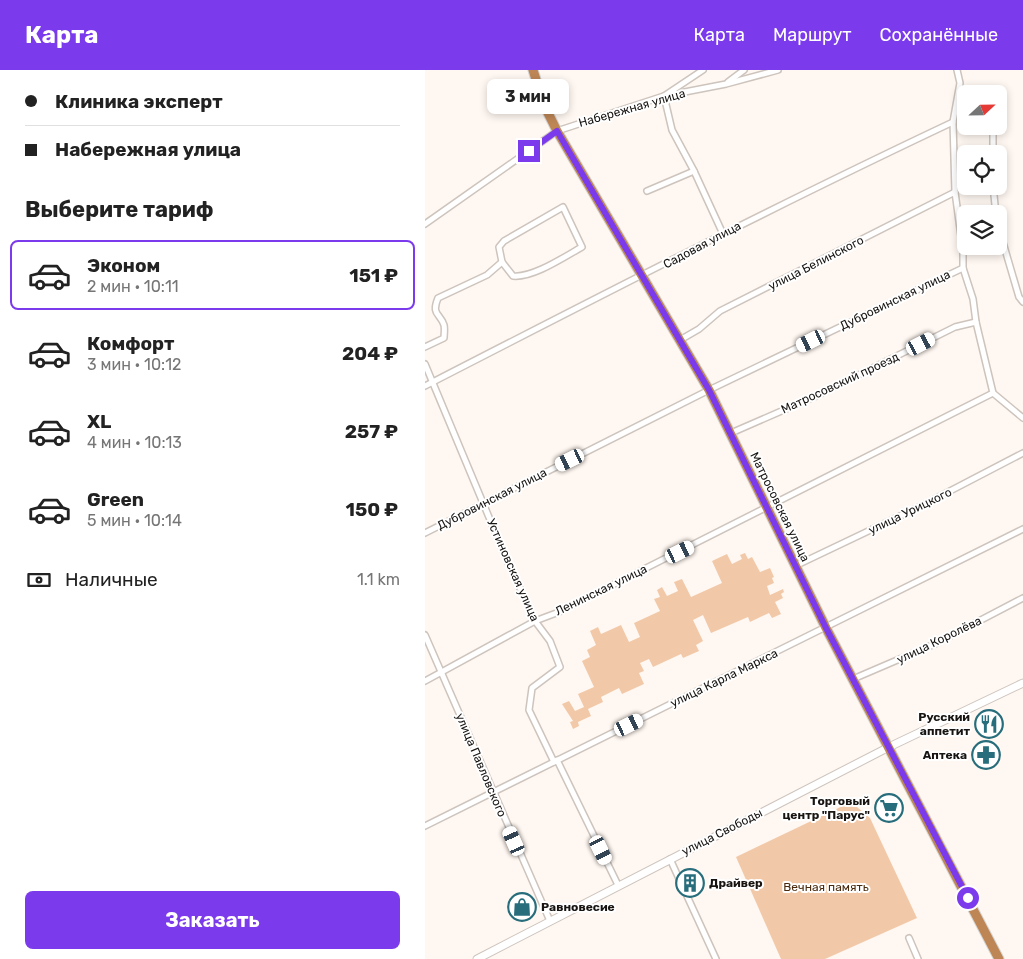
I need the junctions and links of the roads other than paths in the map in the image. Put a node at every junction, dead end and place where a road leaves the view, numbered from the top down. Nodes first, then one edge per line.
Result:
1 (533, 70) edge
2 (703, 70) edge
3 (744, 70) edge
4 (778, 70) edge
5 (957, 70) edge
6 (726, 84) junction
7 (664, 96) junction
8 (953, 122) junction
9 (557, 131) junction
10 (694, 171) junction
11 (647, 191) dead end
12 (955, 192) junction
13 (425, 224) edge
14 (723, 234) junction
15 (1007, 255) edge
16 (502, 262) junction
17 (963, 268) junction
18 (642, 277) junction
19 (1023, 302) edge
20 (975, 322) junction
21 (680, 340) junction
22 (425, 347) edge
23 (425, 364) edge
24 (432, 382) junction
25 (425, 386) edge
26 (709, 390) junction
27 (993, 393) junction
28 (1023, 418) edge
29 (731, 433) junction
30 (1023, 453) edge
31 (483, 503) junction
32 (767, 508) junction
33 (1023, 529) edge
34 (425, 533) edge
35 (795, 566) junction
36 (1023, 598) edge
37 (535, 621) junction
38 (826, 628) junction
39 (425, 635) edge
40 (442, 673) junction
41 (853, 678) junction
42 (425, 681) edge
43 (1023, 683) edge
44 (889, 747) junction
45 (555, 761) junction
46 (492, 792) junction
47 (425, 826) edge
48 (670, 859) junction
49 (618, 886) junction
50 (550, 922) junction
51 (909, 938) dead end
52 (491, 956) edge
53 (477, 959) edge
54 (716, 959) edge
55 (918, 959) edge
56 (999, 959) edge

1 - 9 highway, Матросовская улица
2 - 7 street
3 - 6 street
4 - 6 street, Набережная улица
5 - 8 street
6 - 7 street, Набережная улица
7 - 9 street, Набережная улица
7 - 10 street
8 - 12 street
8 - 14 street, Садовая улица
9 - 13 street, Набережная улица
9 - 18 highway, Матросовская улица
10 - 11 street
10 - 14 street
12 - 17 street
12 - 21 street, улица Белинского
14 - 18 street, Садовая улица
15 - 19 street
16 - 16 street
16 - 22 street
17 - 20 street
17 - 26 street, Дубровинская улица
18 - 21 highway, Матросовская улица
18 - 24 street, Садовая улица
20 - 27 street
20 - 29 street, Матросовский проезд
21 - 26 highway, Матросовская улица
23 - 24 street, Устиновская улица
24 - 25 street, Садовая улица
24 - 31 street, Устиновская улица
26 - 29 highway, Матросовская улица
26 - 31 street, Дубровинская улица
27 - 28 street
27 - 32 street, Ленинская улица
29 - 32 highway, Матросовская улица
30 - 35 street, улица Урицкого
31 - 34 street, Дубровинская улица
31 - 37 street, Устиновская улица
32 - 35 highway, Матросовская улица
32 - 37 street, Ленинская улица
33 - 38 street, улица Карла Маркса
35 - 38 highway, Матросовская улица
36 - 41 street, улица Королёва
37 - 40 street, Ленинская улица
37 - 45 street, Устиновская улица
38 - 41 highway, Матросовская улица
38 - 45 street, улица Карла Маркса
39 - 40 street, улица Павловского
40 - 42 street, Ленинская улица
40 - 46 street, улица Павловского
41 - 44 highway, Матросовская улица
43 - 44 main road, улица Свободы
44 - 48 main road, улица Свободы
44 - 56 highway, Матросовская улица
45 - 46 street, улица Карла Маркса
45 - 49 street, Устиновская улица
46 - 47 street, улица Карла Маркса
46 - 50 street, улица Павловского
48 - 49 main road, улица Свободы
48 - 54 street
49 - 50 main road, улица Свободы
50 - 52 main road, улица Свободы
51 - 55 street
52 - 53 main road, улица Свободы

